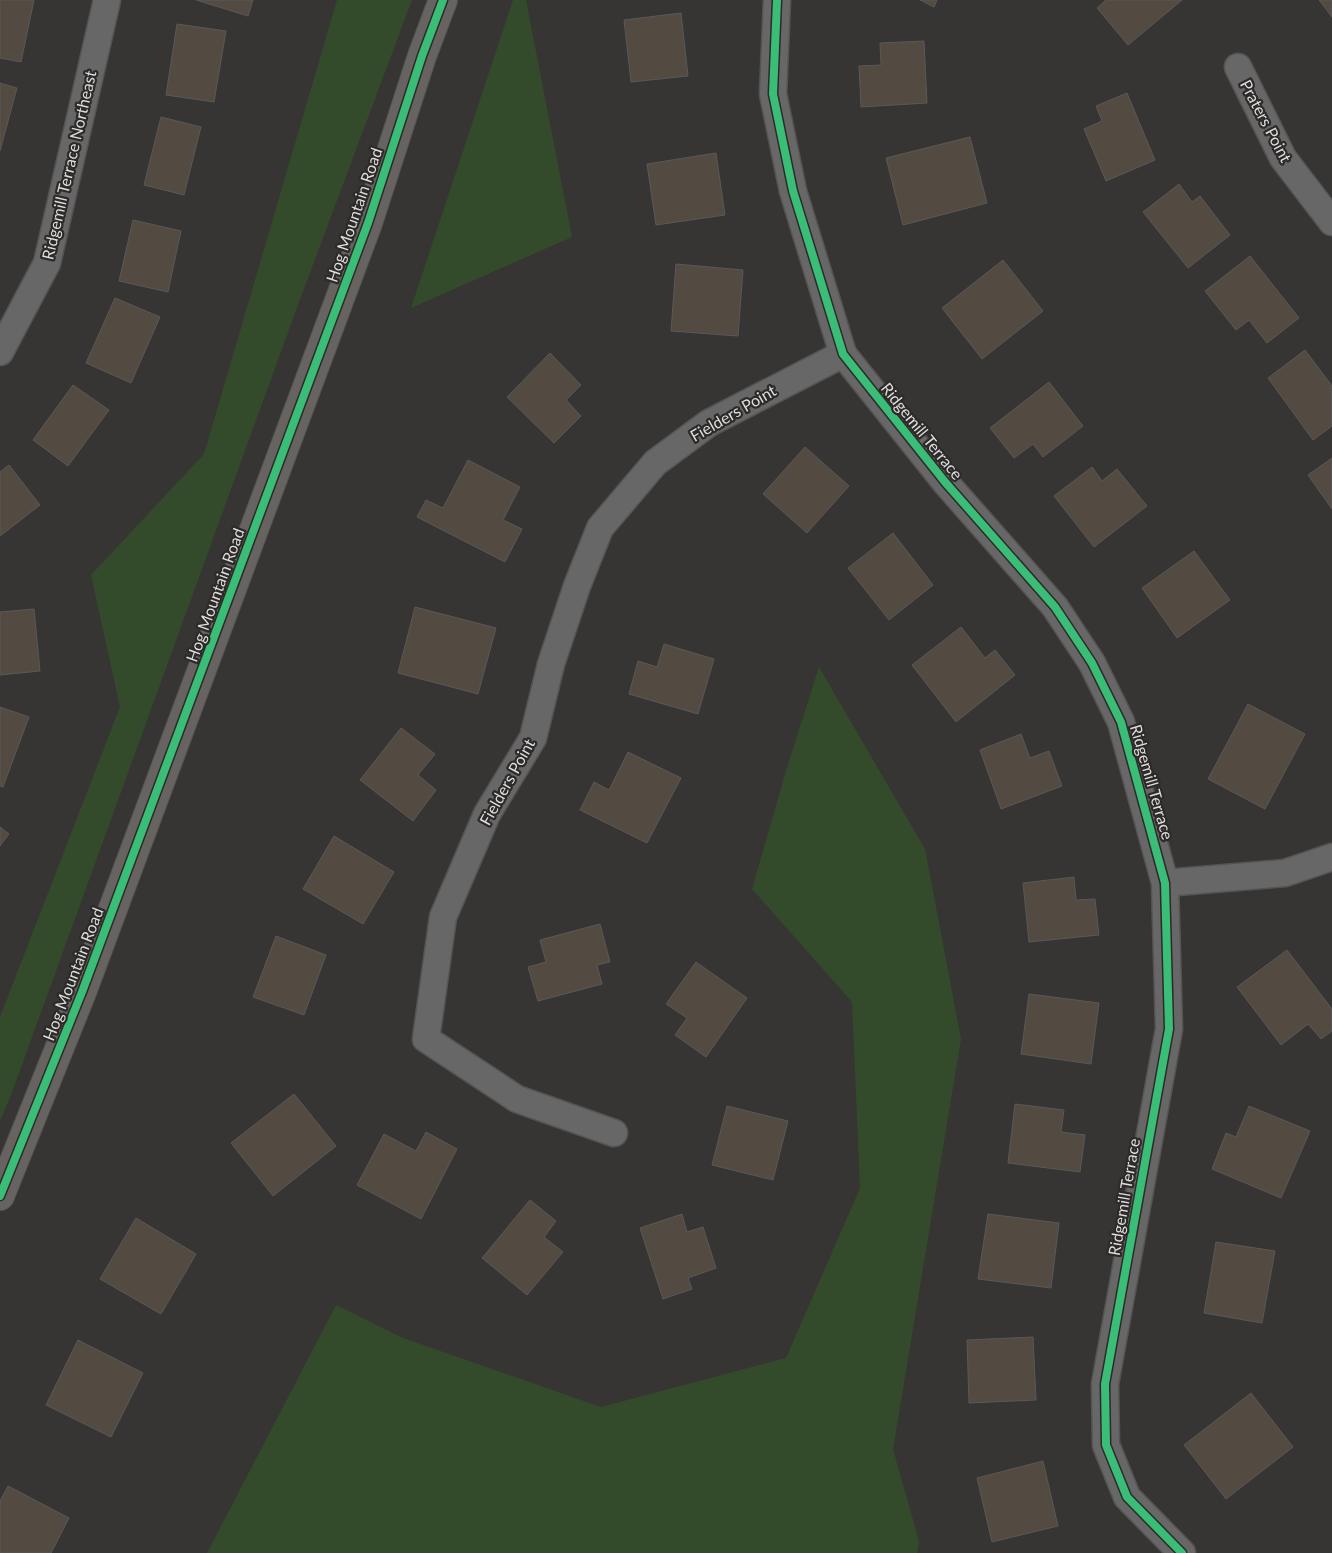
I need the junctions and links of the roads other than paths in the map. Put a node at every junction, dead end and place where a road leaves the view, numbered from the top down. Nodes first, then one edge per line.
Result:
1 (107, 0) edge
2 (443, 0) edge
3 (777, 0) edge
4 (1238, 66) dead end
5 (1332, 222) edge
6 (0, 352) edge
7 (843, 354) junction
8 (1332, 857) edge
9 (1166, 883) junction
10 (614, 1133) dead end
11 (0, 1196) edge
12 (1182, 1553) edge

1 - 6 street, Ridgemill Terrace Northeast
2 - 11 street, Hog Mountain Road
3 - 7 street, Ridgemill Terrace
4 - 5 street, Praters Point
7 - 9 street, Ridgemill Terrace
7 - 10 street, Fielders Point
8 - 9 street
9 - 12 street, Ridgemill Terrace

